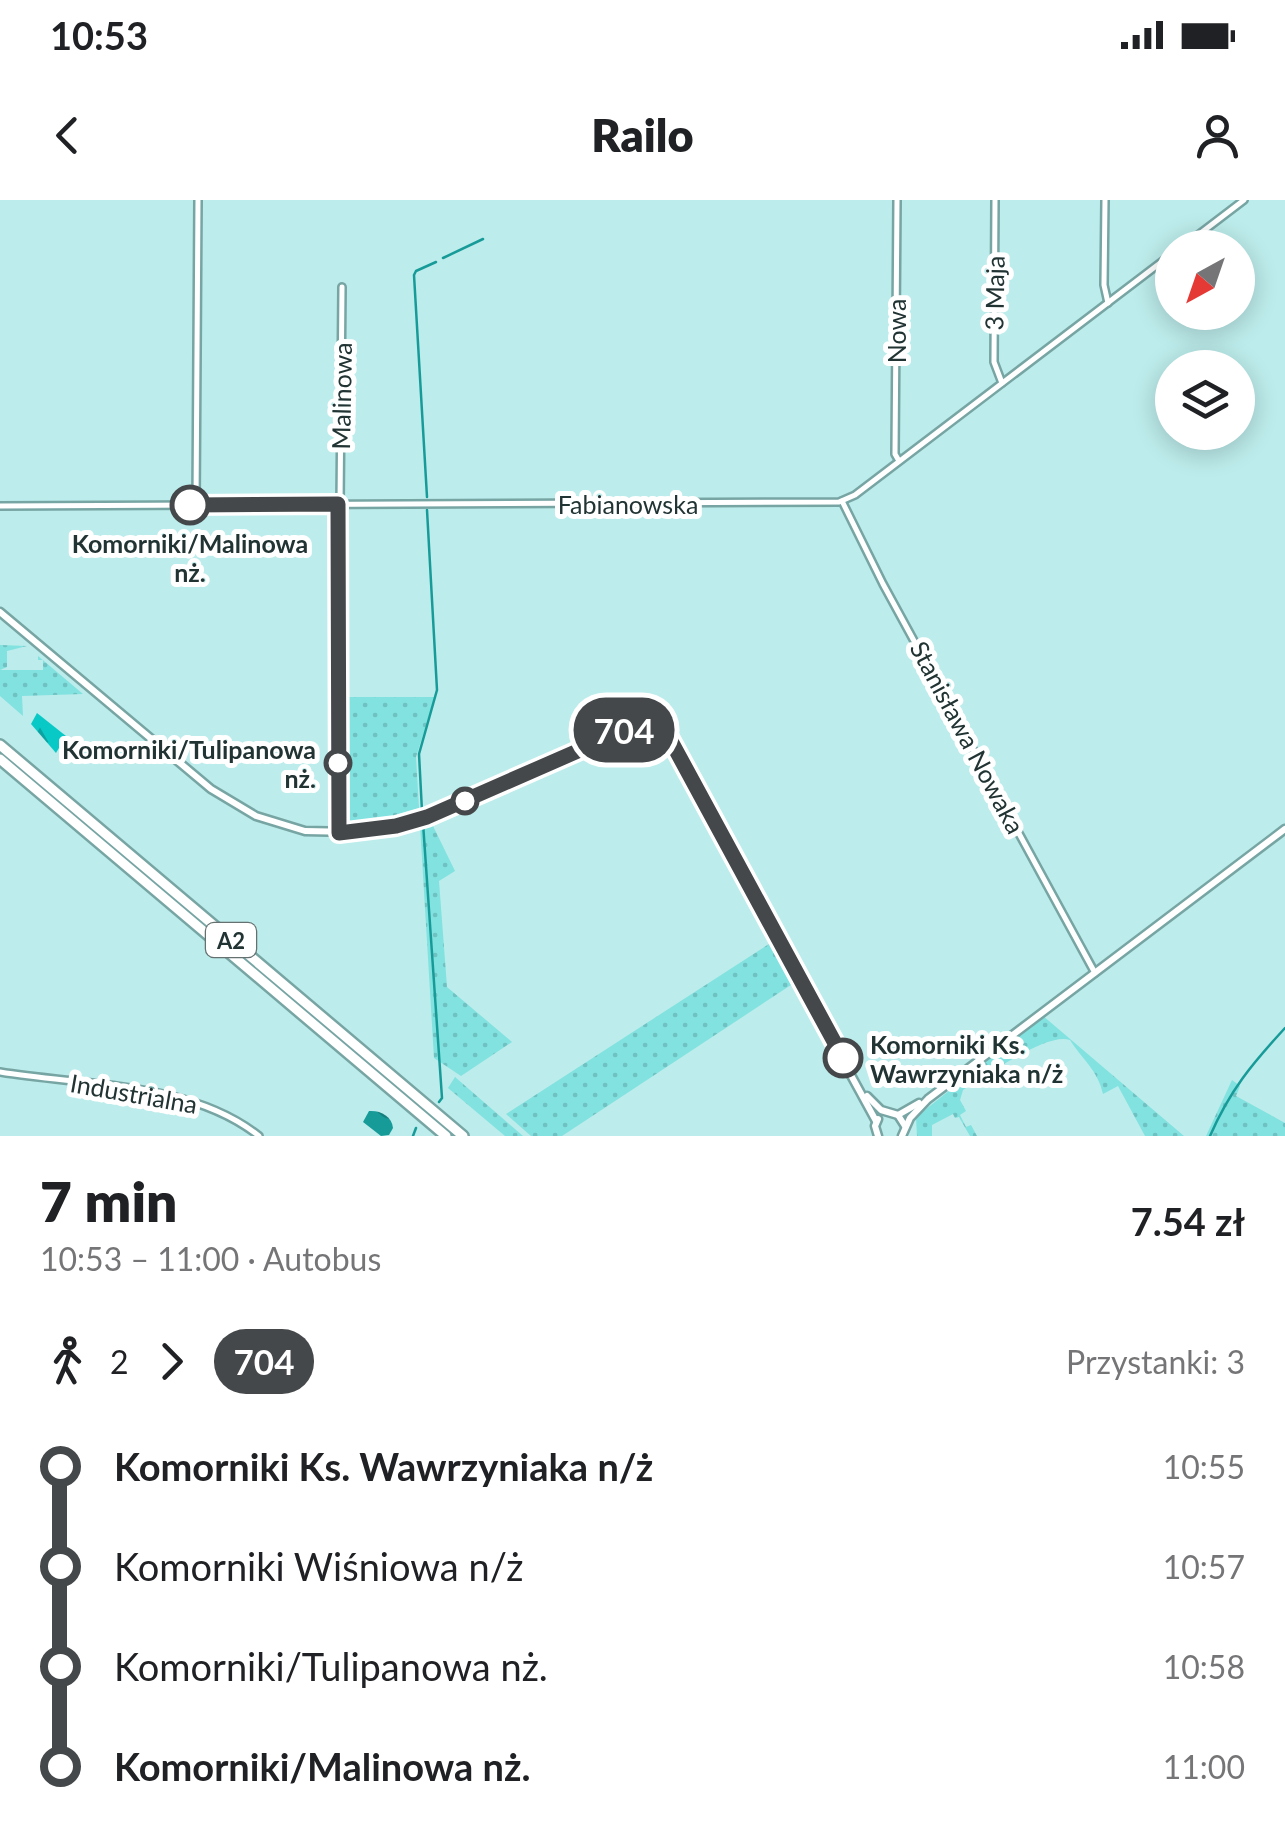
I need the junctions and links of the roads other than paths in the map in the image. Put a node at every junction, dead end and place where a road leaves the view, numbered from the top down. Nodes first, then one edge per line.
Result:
1 (198, 200) edge
2 (897, 200) edge
3 (996, 200) edge
4 (1105, 200) edge
5 (1244, 200) edge
6 (1205, 230) edge
7 (1155, 267) edge
8 (342, 288) dead end
9 (1108, 303) junction
10 (1002, 383) junction
11 (899, 461) junction
12 (842, 501) junction
13 (339, 504) junction
14 (196, 505) junction
15 (0, 506) edge
16 (0, 612) edge
17 (0, 745) edge
18 (0, 759) edge
19 (1285, 829) edge
20 (339, 833) junction
21 (1095, 972) junction
22 (0, 1072) edge
23 (862, 1092) junction
24 (928, 1099) junction
25 (887, 1112) junction
26 (898, 1115) junction
27 (876, 1121) junction
28 (905, 1126) junction
29 (875, 1134) edge
30 (260, 1136) edge
31 (446, 1136) edge
32 (463, 1136) edge
33 (903, 1136) edge

1 - 14 street
2 - 11 street, Nowa
3 - 10 street, 3 Maja
4 - 9 street
5 - 6 street
7 - 9 street
8 - 13 street, Malinowa
9 - 10 street
10 - 11 street
11 - 12 street
12 - 13 street, Fabianowska
12 - 21 street, Stanisława Nowaka
13 - 14 street, Fabianowska
13 - 20 street, Malinowa
14 - 15 street, Fabianowska
16 - 20 street
17 - 32 highway, A2
18 - 31 highway, A2
19 - 21 street
20 - 23 street
21 - 24 street
22 - 30 street, Industrialna
23 - 25 street
23 - 27 street
24 - 26 street
24 - 28 street
25 - 26 street
25 - 27 street
26 - 28 street
27 - 29 street
28 - 33 street

